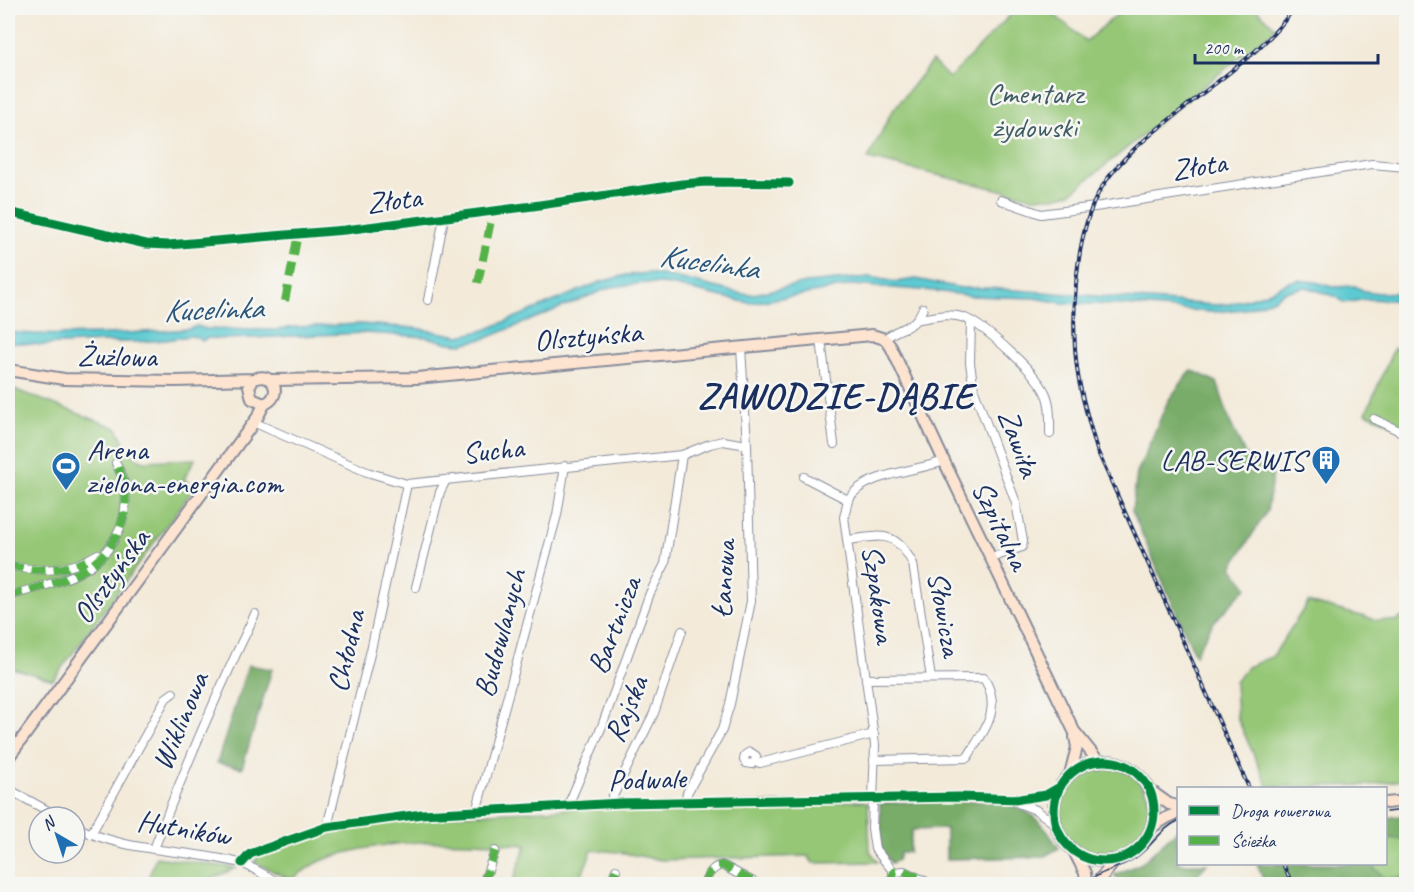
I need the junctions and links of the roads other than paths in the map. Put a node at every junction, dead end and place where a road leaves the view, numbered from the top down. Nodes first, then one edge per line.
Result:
1 (1407, 167) edge
2 (789, 183) dead end
3 (1001, 200) dead end
4 (8, 212) edge
5 (444, 218) junction
6 (428, 300) dead end
7 (923, 308) dead end
8 (919, 319) junction
9 (971, 322) junction
10 (885, 339) junction
11 (821, 340) junction
12 (741, 348) junction
13 (8, 370) edge
14 (254, 379) junction
15 (226, 380) junction
16 (271, 380) junction
17 (296, 381) junction
18 (248, 391) junction
19 (276, 392) junction
20 (260, 403) junction
21 (1374, 420) dead end
22 (253, 422) junction
23 (1050, 434) dead end
24 (1407, 434) edge
25 (834, 444) dead end
26 (747, 445) junction
27 (682, 455) junction
28 (944, 461) junction
29 (116, 463) dead end
30 (565, 466) junction
31 (804, 477) dead end
32 (446, 480) junction
33 (406, 484) junction
34 (848, 500) junction
35 (848, 540) junction
36 (107, 549) junction
37 (991, 558) junction
38 (8, 565) edge
39 (416, 587) dead end
40 (8, 596) edge
41 (255, 614) dead end
42 (682, 631) dead end
43 (932, 678) junction
44 (866, 679) junction
45 (173, 693) dead end
46 (1074, 732) junction
47 (874, 734) junction
48 (8, 758) edge
49 (874, 760) junction
50 (755, 761) dead end
51 (1099, 762) junction
52 (1070, 774) junction
53 (1060, 787) junction
54 (8, 789) edge
55 (1148, 789) junction
56 (1006, 798) junction
57 (872, 800) junction
58 (1407, 801) edge
59 (685, 802) junction
60 (1387, 803) edge
61 (612, 804) junction
62 (37, 805) edge
63 (569, 806) junction
64 (1177, 806) edge
65 (476, 812) junction
66 (1177, 814) edge
67 (1055, 824) junction
68 (327, 827) junction
69 (1152, 827) junction
70 (87, 832) edge
71 (91, 834) junction
72 (154, 849) junction
73 (495, 851) dead end
74 (1074, 851) junction
75 (1114, 861) junction
76 (242, 863) junction
77 (616, 870) dead end
78 (894, 872) junction
79 (281, 885) edge
80 (483, 885) edge
81 (610, 885) edge
82 (704, 885) edge
83 (757, 885) edge
84 (890, 885) edge
85 (931, 885) edge
86 (1086, 885) edge
87 (1095, 885) edge

1 - 3 street, Złota
2 - 5 street, Złota
4 - 5 street, Złota
5 - 6 street
7 - 8 street
8 - 9 street
8 - 10 street
9 - 23 street
9 - 37 street, Zawiła
10 - 11 street, Olsztyńska
10 - 28 street, Szpitalna
11 - 12 street, Olsztyńska
11 - 25 street
12 - 17 street, Olsztyńska
12 - 26 street, Łanowa
13 - 15 street, Żużlowa
14 - 15 street, Żużlowa
14 - 16 street
14 - 18 street
15 - 18 street, Żużlowa
16 - 17 street, Olsztyńska
16 - 19 street
17 - 19 street, Olsztyńska
18 - 20 street
19 - 20 street
20 - 22 street
21 - 24 street
22 - 33 street, Sucha
22 - 48 street, Olsztyńska
26 - 27 street, Sucha
26 - 59 street, Łanowa
27 - 30 street, Sucha
27 - 63 street, Bartnicza
28 - 34 street
28 - 37 street, Szpitalna
29 - 36 street
30 - 32 street, Sucha
30 - 65 street, Budowlanych
31 - 34 street
32 - 33 street, Sucha
32 - 39 street
33 - 68 street, Chłodna
34 - 35 street, Szpakowa
35 - 43 street, Słowicza
35 - 44 street, Szpakowa
36 - 38 street
36 - 40 street
37 - 46 street, Szpitalna
41 - 72 street, Wiklinowa
42 - 61 street, Rajska
43 - 44 street
43 - 49 street
44 - 47 street, Szpakowa
45 - 71 street
46 - 51 street, Szpitalna
46 - 52 street, Szpitalna
47 - 49 street, Szpakowa
47 - 50 street
49 - 57 street, Szpakowa
51 - 52 street
51 - 55 street
52 - 53 street
53 - 56 street, Podwale
53 - 67 street
54 - 62 street
55 - 64 street
55 - 69 street
56 - 57 street, Podwale
56 - 67 street, Podwale
57 - 59 street, Podwale
57 - 78 street, Szpakowa
58 - 60 street
59 - 61 street, Podwale
61 - 63 street, Podwale
63 - 65 street, Podwale
65 - 68 street, Podwale
66 - 69 street
67 - 74 street
68 - 76 street, Podwale
69 - 75 street
70 - 71 street, Hutników
71 - 72 street, Hutników
72 - 76 street, Hutników
73 - 80 street
74 - 75 street
74 - 86 street
75 - 87 street
76 - 79 street, Hutników
77 - 81 street
78 - 84 street
78 - 85 street
82 - 83 street

